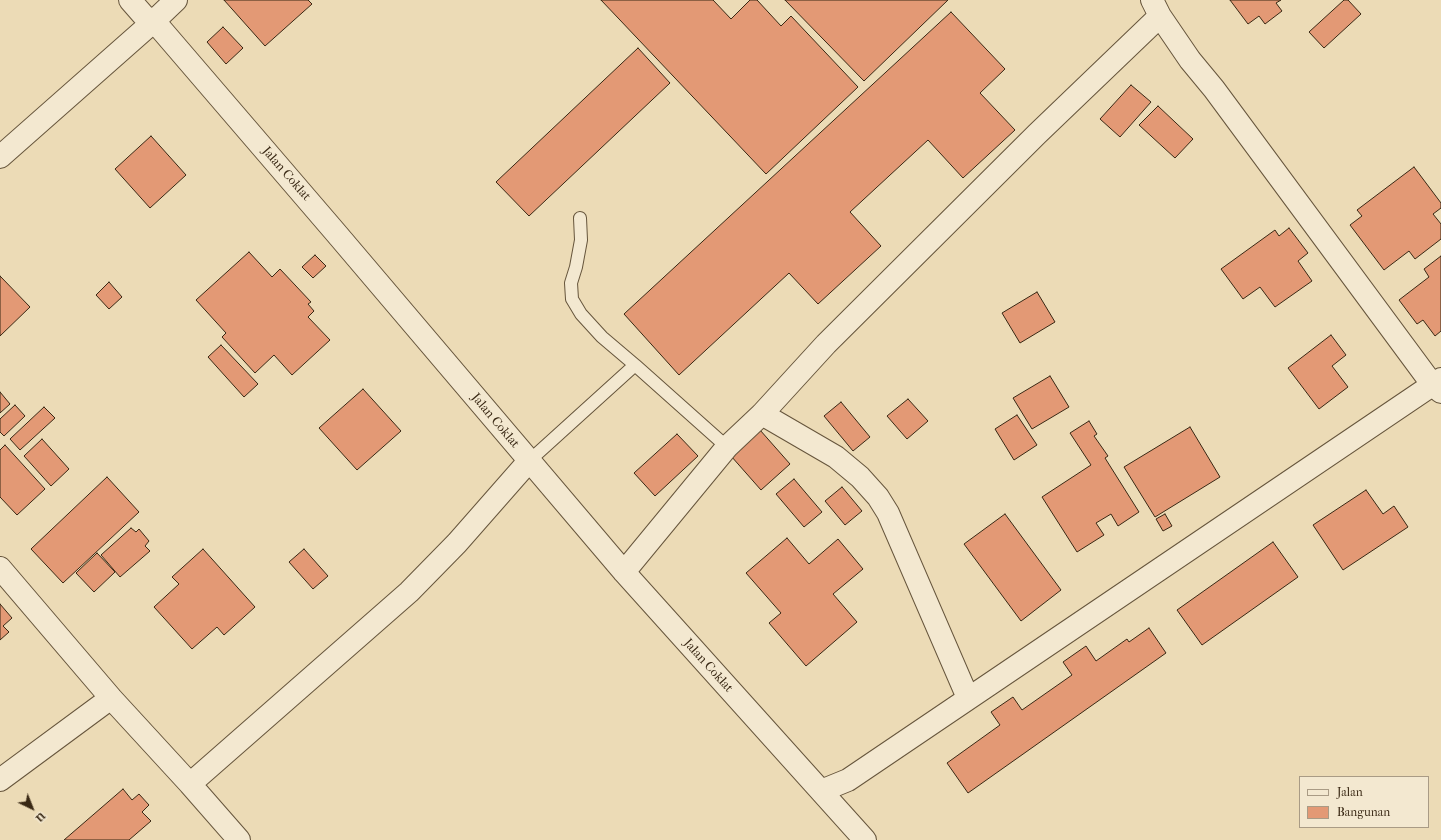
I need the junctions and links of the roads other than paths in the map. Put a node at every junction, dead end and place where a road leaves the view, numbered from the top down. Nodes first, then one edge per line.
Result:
1 (130, 0) edge
2 (176, 0) edge
3 (1156, 8) edge
4 (154, 21) junction
5 (0, 156) edge
6 (580, 218) dead end
7 (635, 365) junction
8 (1438, 385) edge
9 (762, 414) junction
10 (727, 447) junction
11 (529, 461) junction
12 (0, 568) edge
13 (624, 572) junction
14 (111, 698) junction
15 (968, 698) junction
16 (0, 780) edge
17 (190, 784) junction
18 (821, 792) junction
19 (239, 840) edge
20 (865, 840) edge

1 - 4 street, Jalan Coklat
2 - 4 street
3 - 8 street
3 - 9 street
4 - 5 street
4 - 11 street, Jalan Coklat
6 - 7 lane
7 - 10 lane
7 - 11 lane
8 - 15 street
9 - 10 street
9 - 15 street
10 - 13 street
11 - 13 street, Jalan Coklat
11 - 17 street
12 - 14 street
13 - 18 street, Jalan Coklat
14 - 16 street
14 - 17 street
15 - 18 street
17 - 19 street
18 - 20 street, Jalan Coklat

